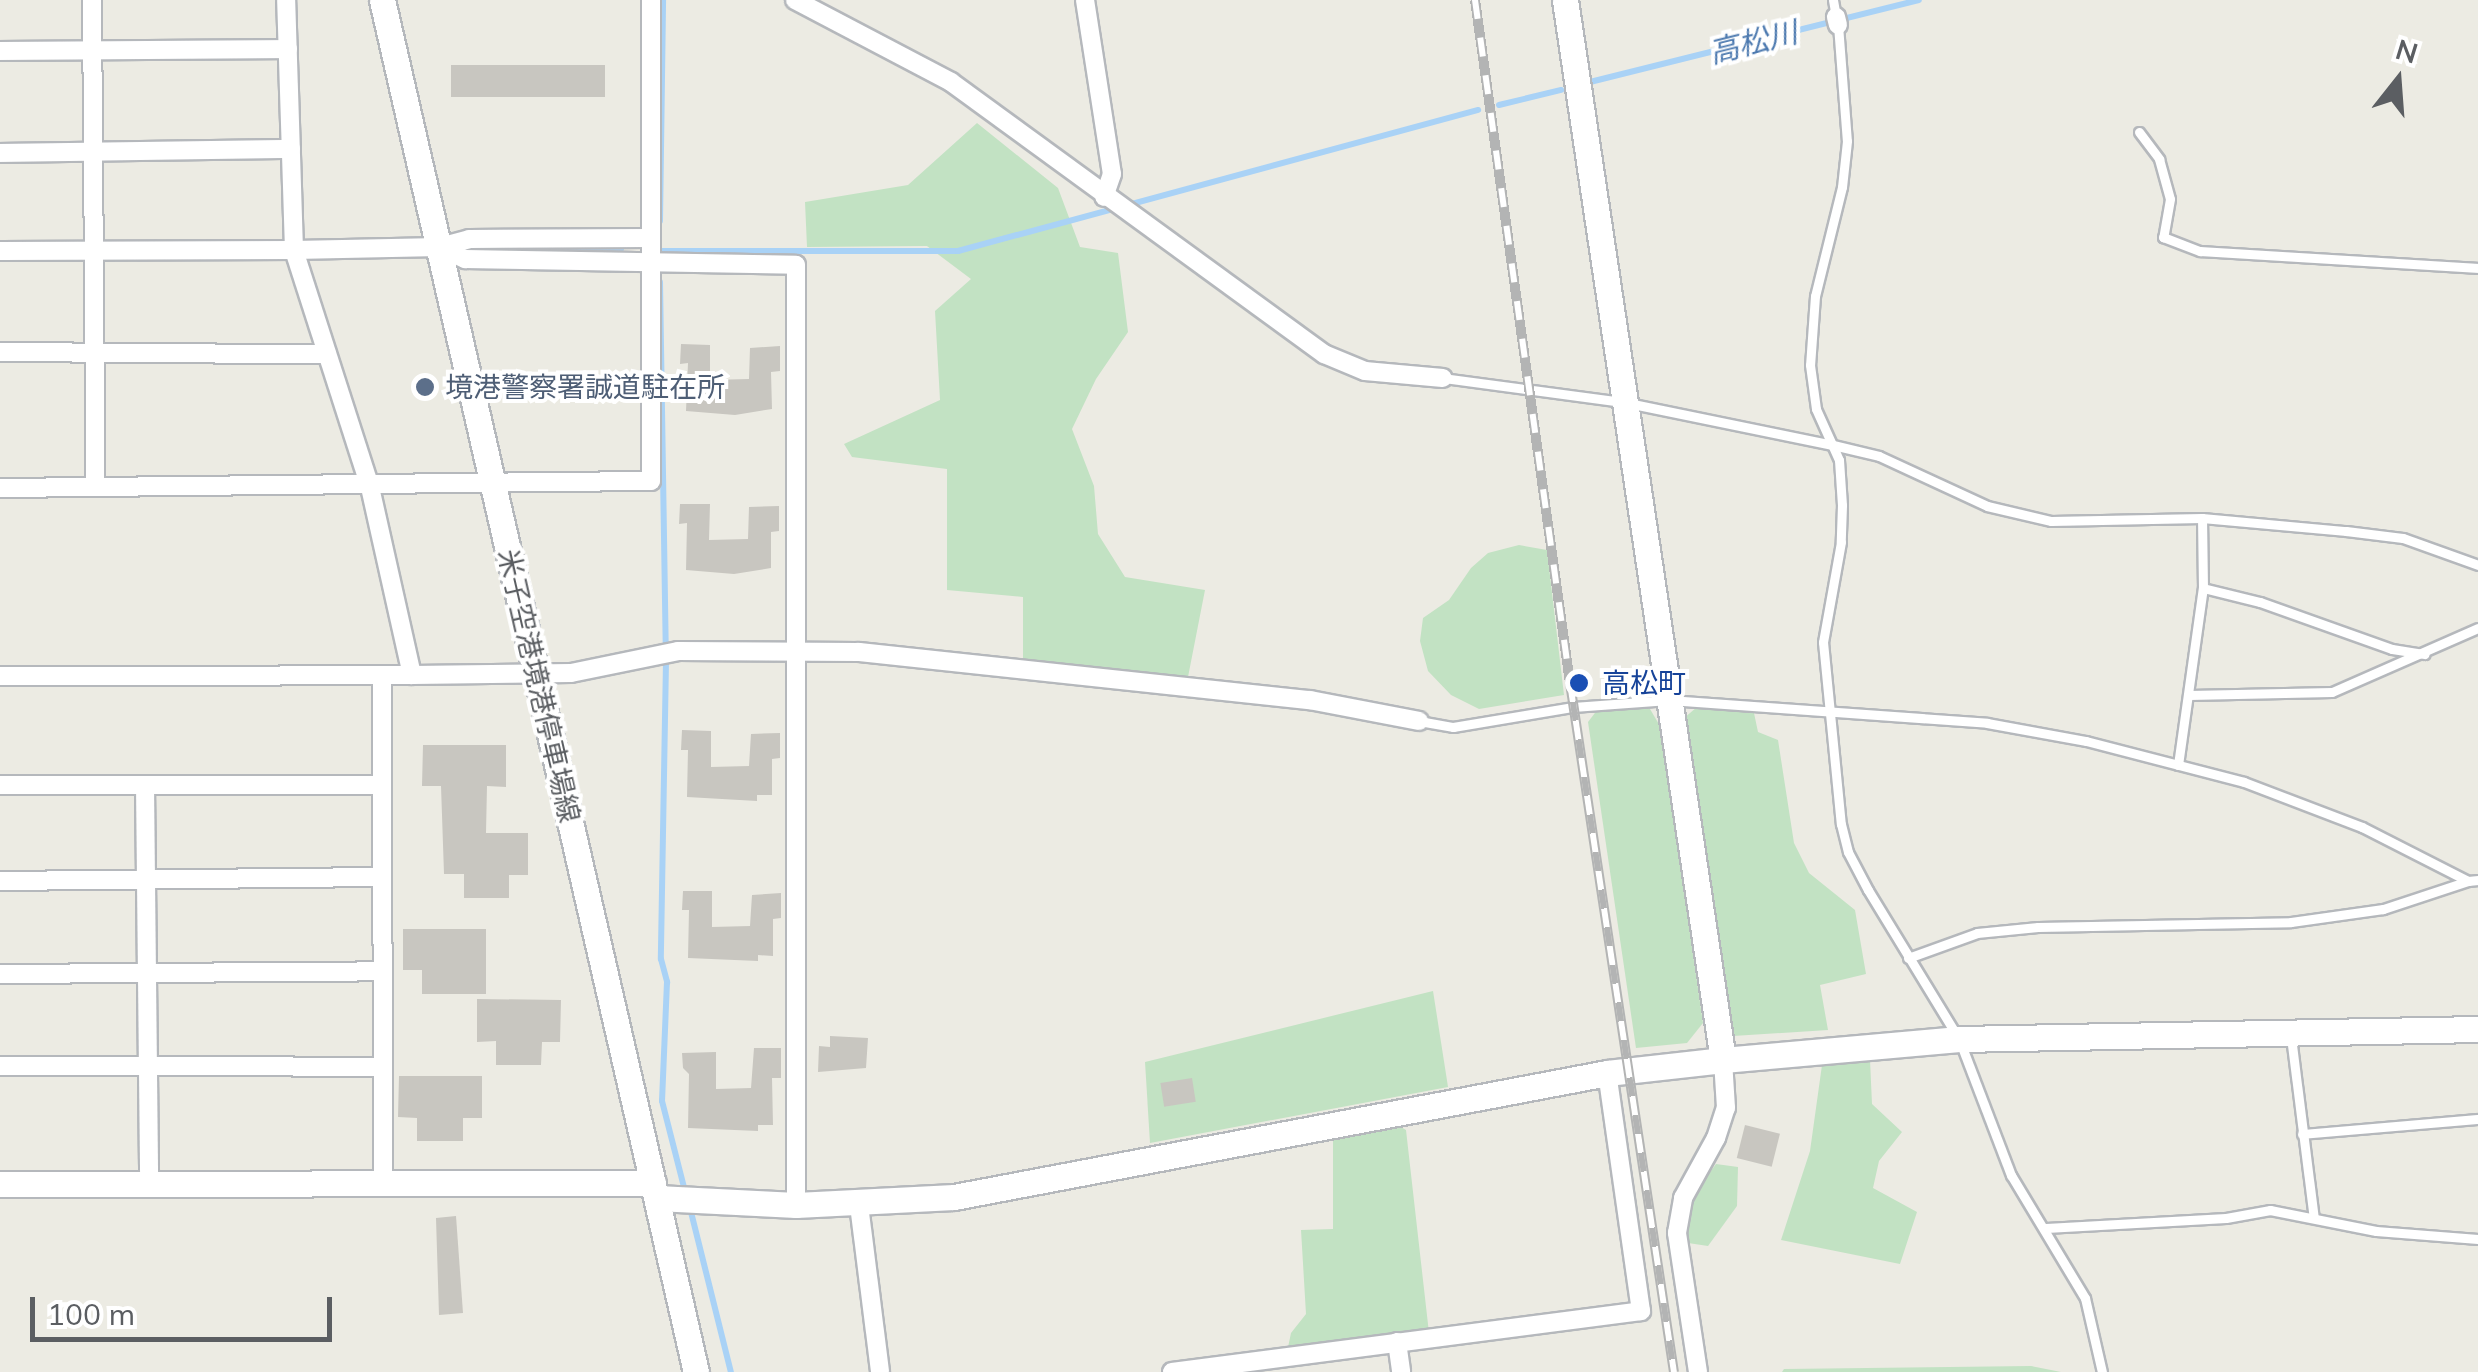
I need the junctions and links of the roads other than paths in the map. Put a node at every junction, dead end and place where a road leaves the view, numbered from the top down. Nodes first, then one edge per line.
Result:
1 (92, 0) edge
2 (286, 0) edge
3 (382, 0) edge
4 (650, 0) edge
5 (795, 0) edge
6 (1085, 0) edge
7 (1565, 0) edge
8 (1836, 14) edge
9 (288, 49) junction
10 (0, 50) edge
11 (92, 50) junction
12 (2139, 132) dead end
13 (291, 148) junction
14 (92, 152) junction
15 (0, 153) edge
16 (1104, 197) junction
17 (649, 238) junction
18 (440, 246) junction
19 (294, 250) junction
20 (0, 251) edge
21 (93, 251) junction
22 (650, 261) junction
23 (2478, 268) edge
24 (0, 352) edge
25 (94, 352) junction
26 (327, 354) junction
27 (1444, 378) joint
28 (1623, 402) junction
29 (1834, 445) junction
30 (491, 485) junction
31 (95, 486) junction
32 (370, 487) junction
33 (0, 488) edge
34 (2202, 518) junction
35 (2478, 565) edge
36 (2203, 588) junction
37 (2478, 628) edge
38 (797, 653) junction
39 (2425, 654) junction
40 (412, 675) junction
41 (536, 675) junction
42 (0, 676) edge
43 (382, 676) junction
44 (2188, 695) junction
45 (1669, 700) junction
46 (1830, 711) junction
47 (1419, 721) joint
48 (2178, 765) junction
49 (0, 785) edge
50 (380, 785) junction
51 (145, 786) junction
52 (381, 877) junction
53 (146, 879) junction
54 (0, 880) edge
55 (2473, 881) edge
56 (1908, 958) junction
57 (382, 971) junction
58 (146, 973) junction
59 (0, 974) edge
60 (2478, 1029) edge
61 (2291, 1034) junction
62 (1959, 1040) junction
63 (1723, 1060) junction
64 (0, 1066) edge
65 (148, 1067) junction
66 (382, 1067) junction
67 (1607, 1073) junction
68 (2478, 1119) edge
69 (2302, 1134) junction
70 (383, 1182) junction
71 (0, 1184) edge
72 (149, 1184) junction
73 (655, 1191) junction
74 (859, 1205) junction
75 (796, 1206) junction
76 (2314, 1218) junction
77 (2046, 1228) junction
78 (2478, 1238) edge
79 (1396, 1342) junction
80 (696, 1372) edge
81 (880, 1372) edge
82 (1172, 1372) edge
83 (1401, 1372) edge
84 (1698, 1372) edge
85 (2102, 1372) edge

1 - 11 street
2 - 9 street
3 - 18 street, 米子空港境港停車場線
4 - 17 street
5 - 16 street
6 - 16 street
7 - 28 street
8 - 29 lane
9 - 11 street
9 - 13 street
10 - 11 street
11 - 14 street
12 - 23 lane
13 - 14 street
13 - 19 street
14 - 15 street
14 - 21 street
16 - 27 street
17 - 18 street
17 - 22 street
18 - 19 street
18 - 22 street
18 - 30 street, 米子空港境港停車場線
19 - 21 street
19 - 26 street
20 - 21 street
21 - 25 street
22 - 30 street
22 - 38 street
24 - 25 street
25 - 26 street
25 - 31 street
26 - 32 street
27 - 28 lane
28 - 29 lane
28 - 45 street
29 - 34 lane
29 - 46 lane
30 - 32 street
30 - 41 street, 米子空港境港停車場線
31 - 32 street
31 - 33 street
32 - 40 street
34 - 35 lane
34 - 36 lane
36 - 39 lane
36 - 44 lane
37 - 39 lane
38 - 41 street
38 - 47 street
38 - 75 street
39 - 44 lane
40 - 41 street
40 - 43 street
41 - 73 street, 米子空港境港停車場線
42 - 43 street
43 - 50 street
44 - 48 lane
45 - 46 lane
45 - 47 lane
45 - 63 street
46 - 48 lane
46 - 56 lane
48 - 55 lane
49 - 51 street
50 - 51 street
50 - 52 street
51 - 53 street
52 - 53 street
52 - 57 street
53 - 54 street
53 - 58 street
55 - 56 lane
56 - 62 lane
57 - 58 street
57 - 66 street
58 - 59 street
58 - 65 street
60 - 61 street
61 - 62 street
61 - 69 lane
62 - 63 street
62 - 77 lane
63 - 67 street
63 - 84 street
64 - 65 street
65 - 66 street
65 - 72 street
66 - 70 street
67 - 74 street
67 - 79 street
68 - 69 lane
69 - 76 lane
70 - 72 street
70 - 73 street
71 - 72 street
73 - 75 street
73 - 80 street, 米子空港境港停車場線
74 - 75 street
74 - 81 street
76 - 77 lane
76 - 78 lane
77 - 85 lane
79 - 82 street
79 - 83 street

